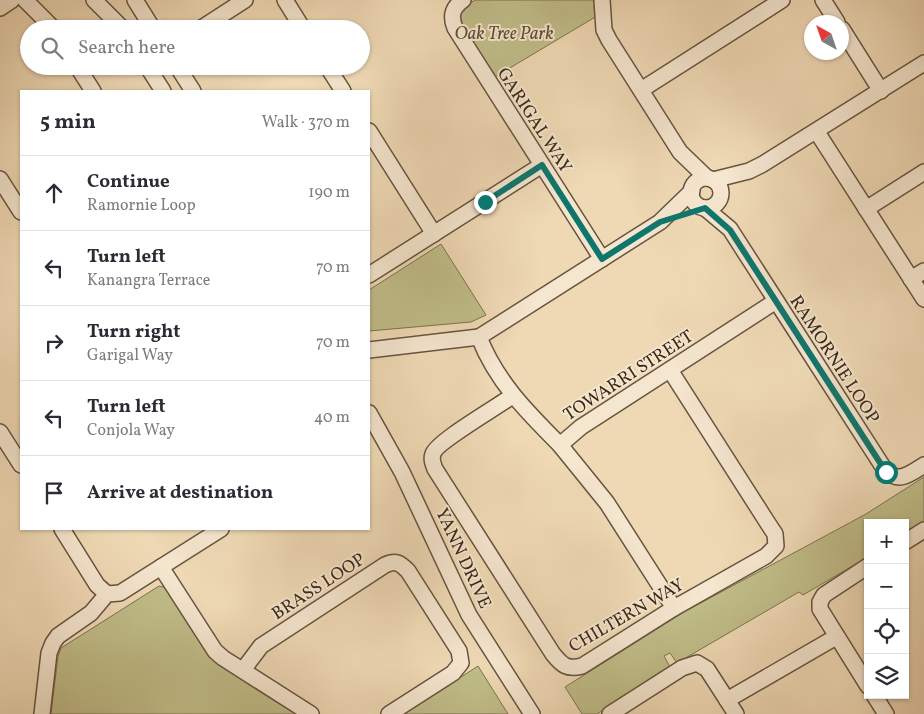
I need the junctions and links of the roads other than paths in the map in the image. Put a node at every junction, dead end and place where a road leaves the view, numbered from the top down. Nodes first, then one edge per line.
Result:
1 (12, 0) edge
2 (25, 0) edge
3 (94, 0) edge
4 (104, 0) edge
5 (135, 0) edge
6 (245, 0) edge
7 (285, 0) edge
8 (463, 0) edge
9 (602, 0) edge
10 (782, 0) edge
11 (823, 0) edge
12 (0, 8) edge
13 (833, 15) edge
14 (45, 20) edge
15 (114, 20) edge
16 (117, 20) edge
17 (147, 20) edge
18 (214, 20) edge
19 (297, 20) edge
20 (849, 40) edge
21 (924, 63) edge
22 (83, 75) edge
23 (153, 75) edge
24 (183, 75) edge
25 (333, 75) edge
26 (92, 90) edge
27 (162, 90) edge
28 (192, 90) edge
29 (342, 90) edge
30 (641, 90) junction
31 (881, 91) junction
32 (817, 132) junction
33 (370, 133) edge
34 (680, 152) junction
35 (542, 165) junction
36 (749, 171) junction
37 (924, 172) edge
38 (0, 179) edge
39 (710, 179) junction
40 (692, 190) junction
41 (721, 197) junction
42 (704, 208) junction
43 (866, 209) junction
44 (20, 210) edge
45 (660, 222) junction
46 (730, 230) junction
47 (434, 234) junction
48 (602, 259) junction
49 (370, 274) edge
50 (918, 275) edge
51 (924, 299) edge
52 (776, 301) junction
53 (479, 337) junction
54 (370, 350) edge
55 (670, 370) junction
56 (512, 396) junction
57 (370, 418) edge
58 (373, 431) edge
59 (0, 432) edge
60 (560, 445) junction
61 (20, 463) edge
62 (924, 466) edge
63 (63, 530) edge
64 (219, 530) edge
65 (922, 534) edge
66 (909, 540) edge
67 (161, 567) junction
68 (864, 569) edge
69 (107, 594) junction
70 (674, 608) junction
71 (836, 637) junction
72 (243, 670) junction
73 (864, 680) edge
74 (877, 699) edge
75 (726, 700) junction
76 (42, 714) edge
77 (311, 714) edge
78 (390, 714) edge
79 (532, 714) edge
80 (610, 714) edge
81 (736, 714) edge
82 (886, 714) edge

1 - 12 street
2 - 14 street
3 - 15 street
4 - 16 street
5 - 17 street
6 - 18 street
7 - 19 street
8 - 35 street, GARIGAL WAY
9 - 30 street
10 - 30 street
11 - 13 street
20 - 31 street
21 - 31 street
22 - 26 street
23 - 27 street
24 - 28 street
25 - 29 street
30 - 34 street
31 - 32 street
32 - 36 street
32 - 43 street
33 - 47 street
34 - 39 street
34 - 40 street
35 - 47 street
35 - 48 street, GARIGAL WAY
36 - 39 street
36 - 41 street
37 - 43 street
38 - 44 street
39 - 40 street
39 - 41 street
40 - 42 street
40 - 45 street
41 - 42 street
41 - 46 street, RAMORNIE LOOP
42 - 45 street
42 - 46 street, RAMORNIE LOOP
43 - 50 street
45 - 48 street
46 - 52 street, RAMORNIE LOOP
47 - 49 street
48 - 53 street
50 - 51 street
52 - 55 street, TOWARRI STREET
52 - 62 street, RAMORNIE LOOP
53 - 54 street
53 - 56 street, TOWARRI STREET
55 - 60 street, TOWARRI STREET
55 - 70 street, CHILTERN WAY
56 - 60 street, TOWARRI STREET
56 - 70 street, CHILTERN WAY
57 - 58 street, YANN DRIVE
58 - 79 street, YANN DRIVE
59 - 61 street
60 - 70 street
63 - 69 street
64 - 67 street
65 - 66 street
67 - 69 street
67 - 72 street
68 - 71 street
69 - 76 street
71 - 73 street
71 - 75 street
72 - 77 street
72 - 78 street, BRASS LOOP
74 - 82 street
75 - 80 street
75 - 81 street

